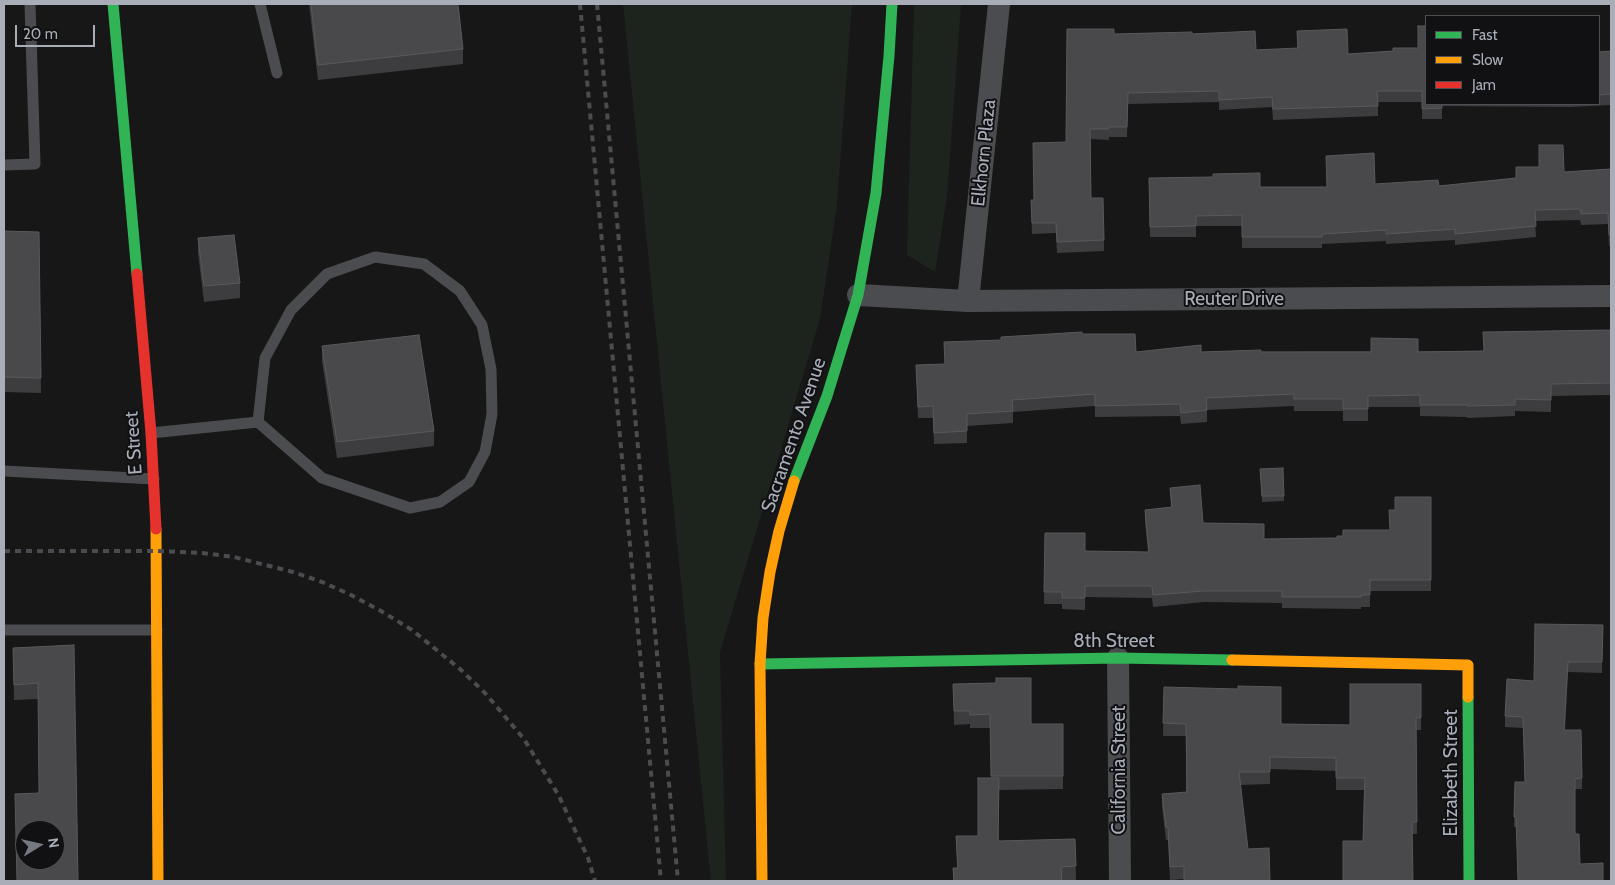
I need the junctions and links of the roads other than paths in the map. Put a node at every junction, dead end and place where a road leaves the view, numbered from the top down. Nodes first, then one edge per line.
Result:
1 (30, 4) edge
2 (113, 4) edge
3 (260, 4) edge
4 (892, 4) edge
5 (999, 4) edge
6 (277, 73) dead end
7 (4, 165) edge
8 (858, 294) junction
9 (1611, 296) edge
10 (968, 301) junction
11 (258, 422) junction
12 (151, 433) junction
13 (4, 471) edge
14 (154, 479) junction
15 (4, 630) edge
16 (157, 630) junction
17 (1118, 658) junction
18 (760, 664) junction
19 (1468, 665) joint
20 (158, 881) edge
21 (762, 881) edge
22 (1120, 881) edge
23 (1469, 881) edge

1 - 7 lane
2 - 12 street, E Street
3 - 6 lane
4 - 8 street, Sacramento Avenue
5 - 10 street, Elkhorn Plaza
8 - 10 street, Reuter Drive
8 - 18 street, Sacramento Avenue
9 - 10 street, Reuter Drive
11 - 11 lane
11 - 12 lane
12 - 14 street, E Street
13 - 14 lane
14 - 16 street, E Street
15 - 16 lane
16 - 20 street, E Street
17 - 18 street, 8th Street
17 - 19 street, 8th Street
17 - 22 street, California Street
18 - 21 street, Sacramento Avenue
19 - 23 street, Elizabeth Street

